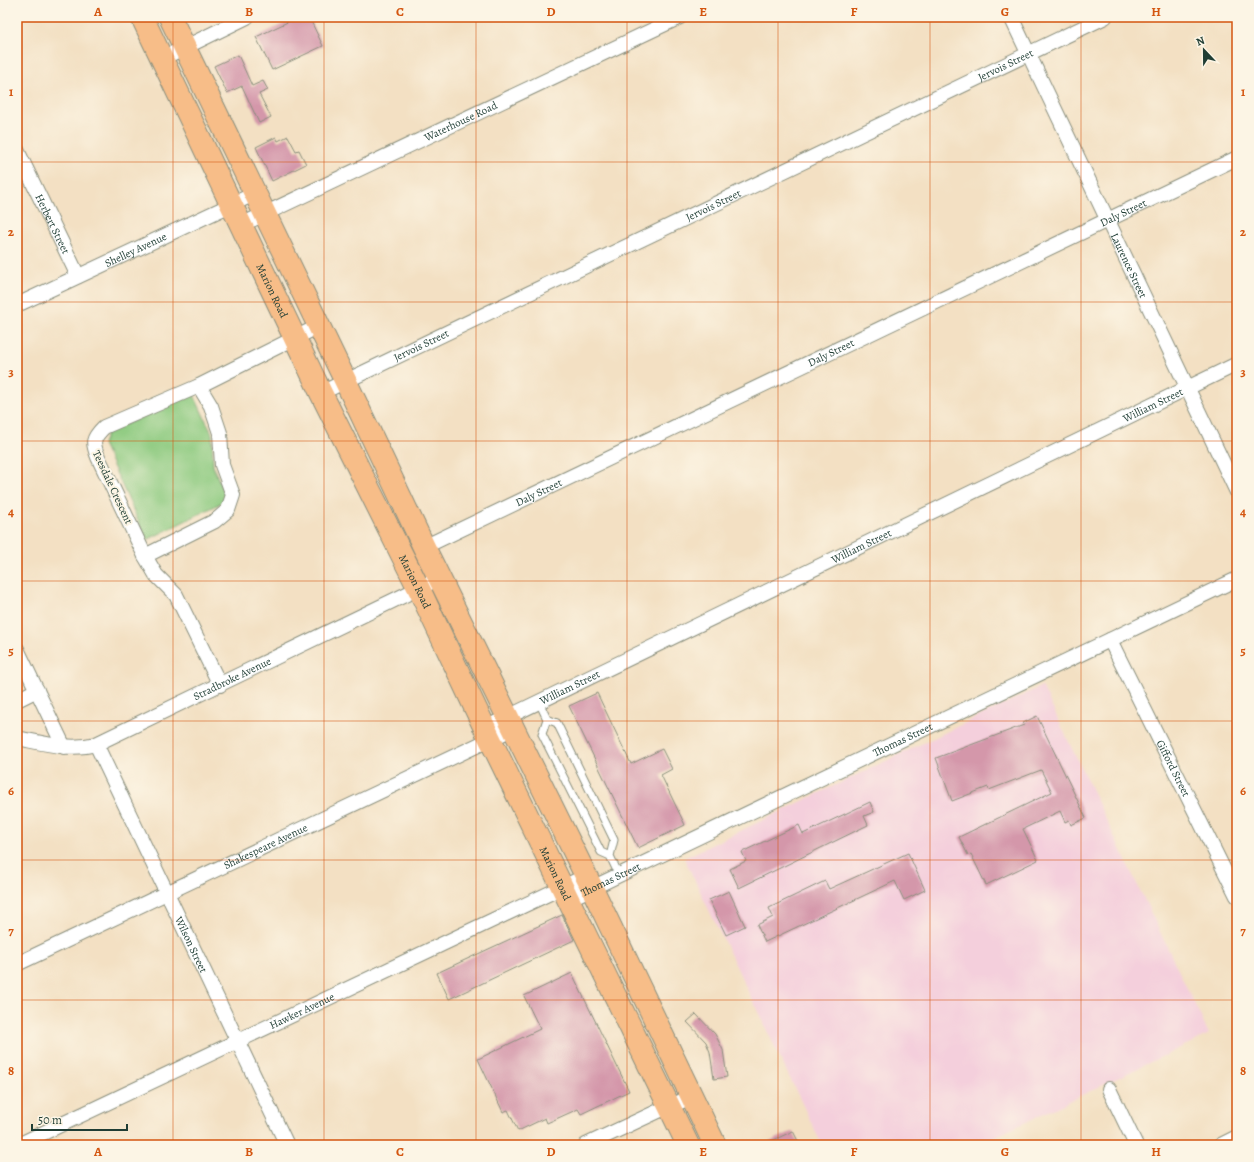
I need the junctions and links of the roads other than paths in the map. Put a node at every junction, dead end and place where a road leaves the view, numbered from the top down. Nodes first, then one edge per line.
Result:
1 (142, 17) edge
2 (170, 17) edge
3 (247, 17) edge
4 (680, 17) edge
5 (1011, 17) edge
6 (1105, 17) edge
7 (184, 47) junction
8 (1028, 54) junction
9 (161, 59) junction
10 (17, 150) edge
11 (1237, 158) edge
12 (254, 194) junction
13 (232, 205) junction
14 (264, 213) junction
15 (1107, 220) junction
16 (241, 225) junction
17 (78, 276) junction
18 (17, 304) edge
19 (319, 326) junction
20 (295, 338) junction
21 (1237, 364) edge
22 (346, 382) junction
23 (199, 386) junction
24 (1187, 388) junction
25 (321, 393) junction
26 (1237, 492) edge
27 (424, 547) junction
28 (145, 556) junction
29 (440, 578) junction
30 (1237, 579) edge
31 (419, 589) junction
32 (1110, 640) junction
33 (17, 649) edge
34 (220, 685) junction
35 (37, 690) junction
36 (17, 700) edge
37 (539, 702) junction
38 (547, 719) junction
39 (511, 722) junction
40 (488, 734) junction
41 (17, 738) edge
42 (96, 744) junction
43 (64, 747) junction
44 (610, 856) junction
45 (619, 875) junction
46 (589, 882) junction
47 (566, 893) junction
48 (167, 894) junction
49 (1237, 896) edge
50 (17, 964) edge
51 (237, 1042) junction
52 (1109, 1089) dead end
53 (692, 1097) junction
54 (670, 1106) junction
55 (1237, 1137) edge
56 (18, 1145) edge
57 (287, 1145) edge
58 (586, 1145) edge
59 (688, 1145) edge
60 (715, 1145) edge
61 (1136, 1145) edge
62 (1221, 1145) edge

1 - 9 main road, Marion Road
2 - 7 main road
3 - 7 street
4 - 14 street, Waterhouse Road
5 - 8 street, Laurence Street
6 - 8 street, Jervois Street
7 - 9 street
7 - 12 main road
8 - 15 street, Laurence Street
8 - 22 street, Jervois Street
9 - 13 main road, Marion Road
10 - 17 street, Herbert Street
11 - 15 street, Daly Street
12 - 13 street, Shelley Avenue
12 - 14 main road
13 - 16 main road, Marion Road
13 - 17 street, Shelley Avenue
14 - 16 street, Waterhouse Road
14 - 19 main road
15 - 24 street, Laurence Street
15 - 27 street, Daly Street
16 - 20 main road, Marion Road
17 - 18 street, Shelley Avenue
19 - 20 street, Teesdale Crescent
19 - 22 main road
20 - 23 street, Teesdale Crescent
20 - 25 main road, Marion Road
21 - 24 street, William Street
22 - 25 street, Jervois Street
22 - 27 main road
23 - 28 street
23 - 28 street, Teesdale Crescent
24 - 26 street, Laurence Street
24 - 37 street, William Street
25 - 31 main road, Marion Road
27 - 29 main road
28 - 34 street, Teesdale Crescent
29 - 31 street, Stradbroke Avenue
29 - 39 main road
30 - 32 street, Thomas Street
31 - 34 street, Stradbroke Avenue
31 - 40 main road, Marion Road
32 - 45 street, Thomas Street
32 - 49 street, Gifford Street
33 - 35 street
34 - 42 street, Stradbroke Avenue
35 - 36 street
35 - 43 street
37 - 38 lane
37 - 39 street, William Street
38 - 44 lane
38 - 44 lane
39 - 40 street, William Street
39 - 46 main road
40 - 47 main road, Marion Road
40 - 48 street, Shakespeare Avenue
41 - 43 street, Stradbroke Avenue
42 - 43 street, Stradbroke Avenue
42 - 48 street, Wilson Street
44 - 45 lane
45 - 46 street, Thomas Street
46 - 47 street, Thomas Street
46 - 53 main road
47 - 51 street, Hawker Avenue
47 - 54 main road, Marion Road
48 - 50 street, Shakespeare Avenue
48 - 51 street, Wilson Street
51 - 56 street, Hawker Avenue
51 - 57 street, Wilson Street
52 - 61 street
53 - 54 street
53 - 60 main road
54 - 58 street
54 - 59 main road, Marion Road
55 - 62 street

